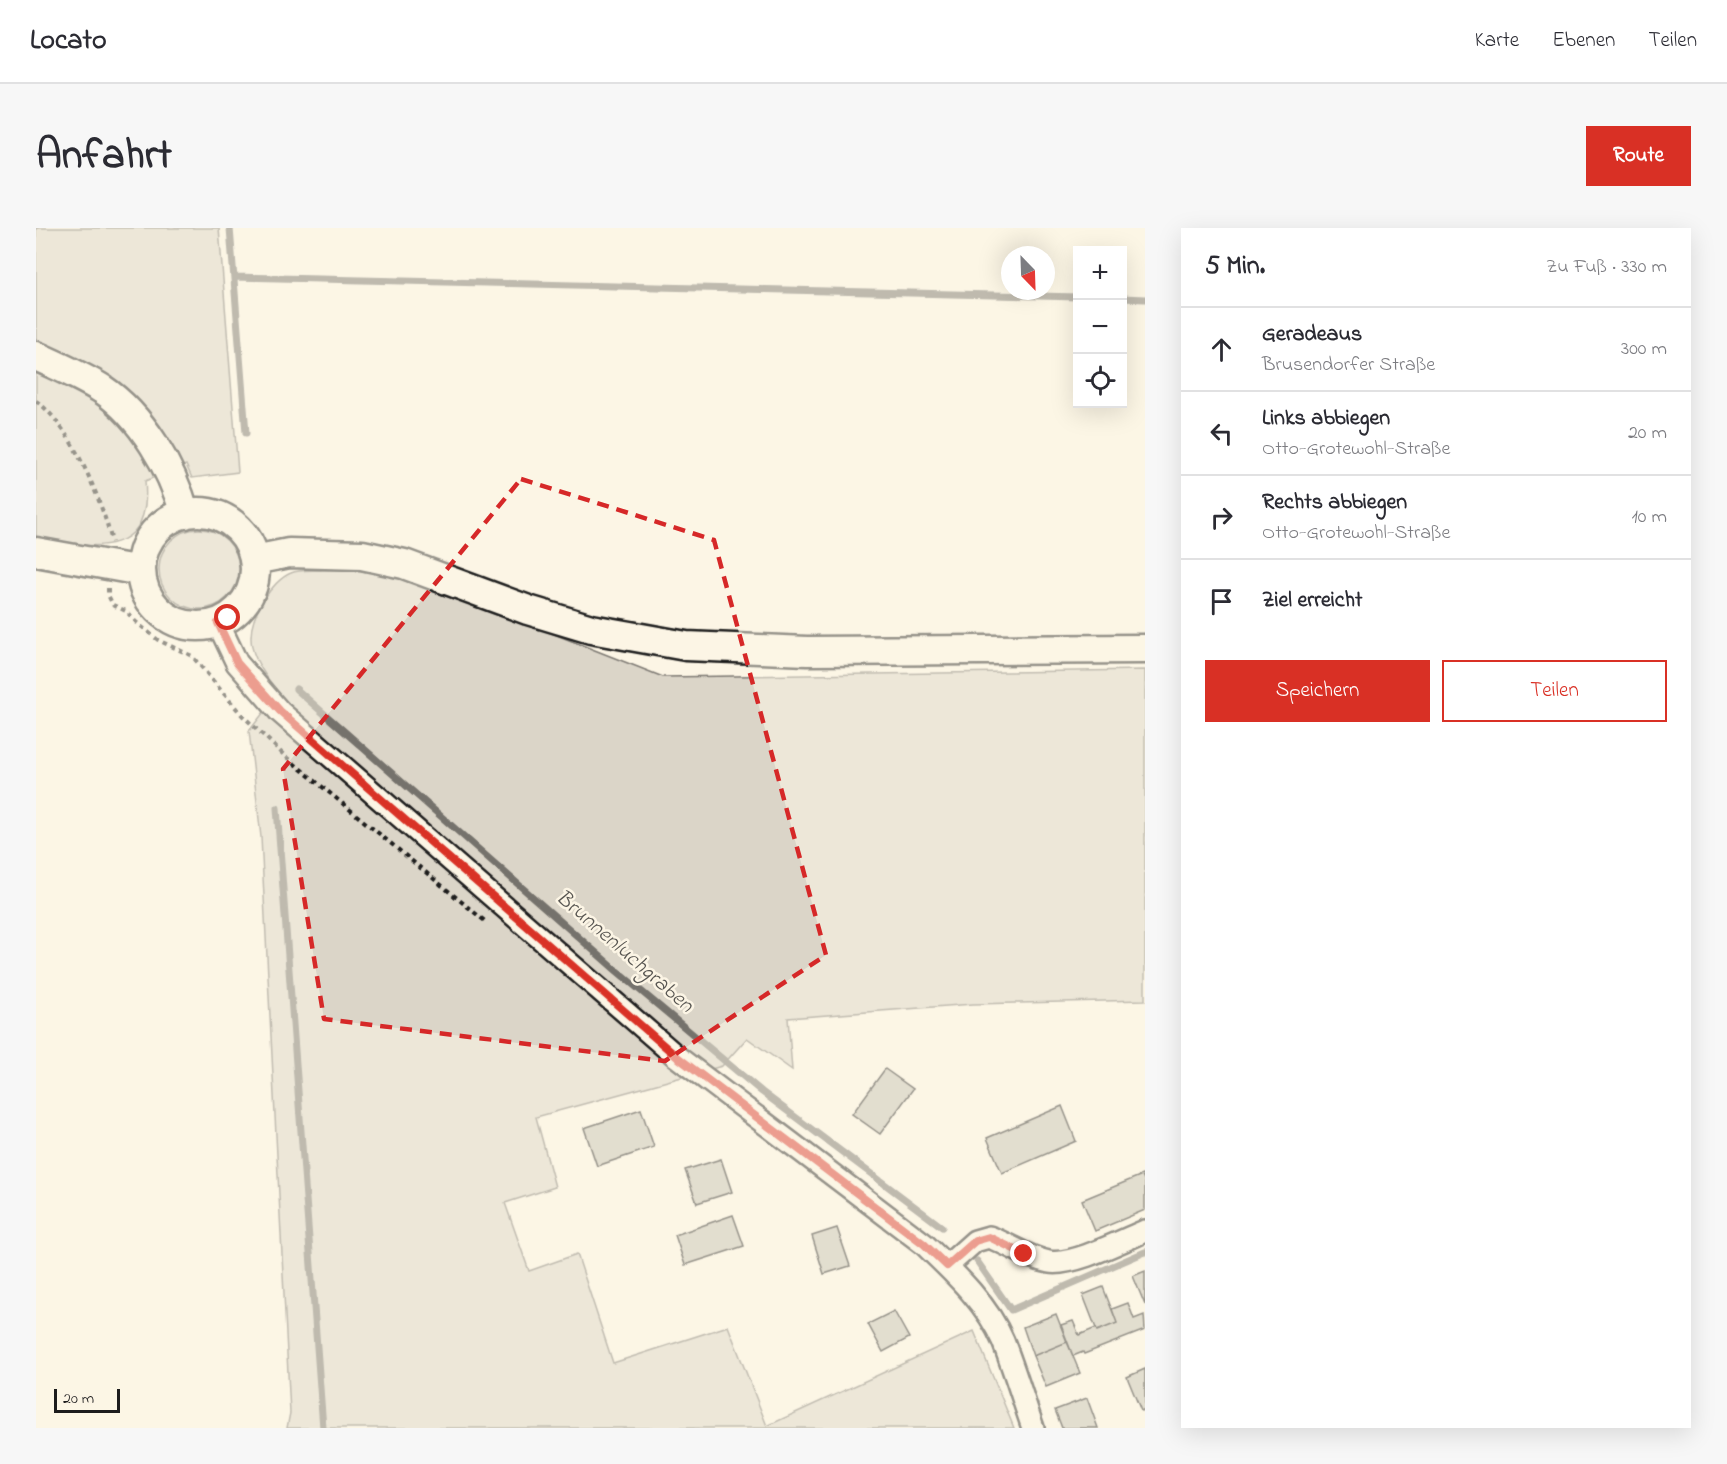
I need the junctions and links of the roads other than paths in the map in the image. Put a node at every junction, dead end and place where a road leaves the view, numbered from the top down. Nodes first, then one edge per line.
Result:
1 (36, 356) edge
2 (185, 514) junction
3 (36, 552) edge
4 (254, 560) junction
5 (141, 571) junction
6 (218, 623) junction
7 (1145, 648) edge
8 (1145, 1231) edge
9 (947, 1266) junction
10 (1033, 1428) edge

1 - 2 main road
2 - 4 main road
2 - 5 main road
3 - 5 main road
4 - 6 main road
4 - 7 main road
5 - 6 main road
6 - 9 street
8 - 9 street
9 - 10 street

